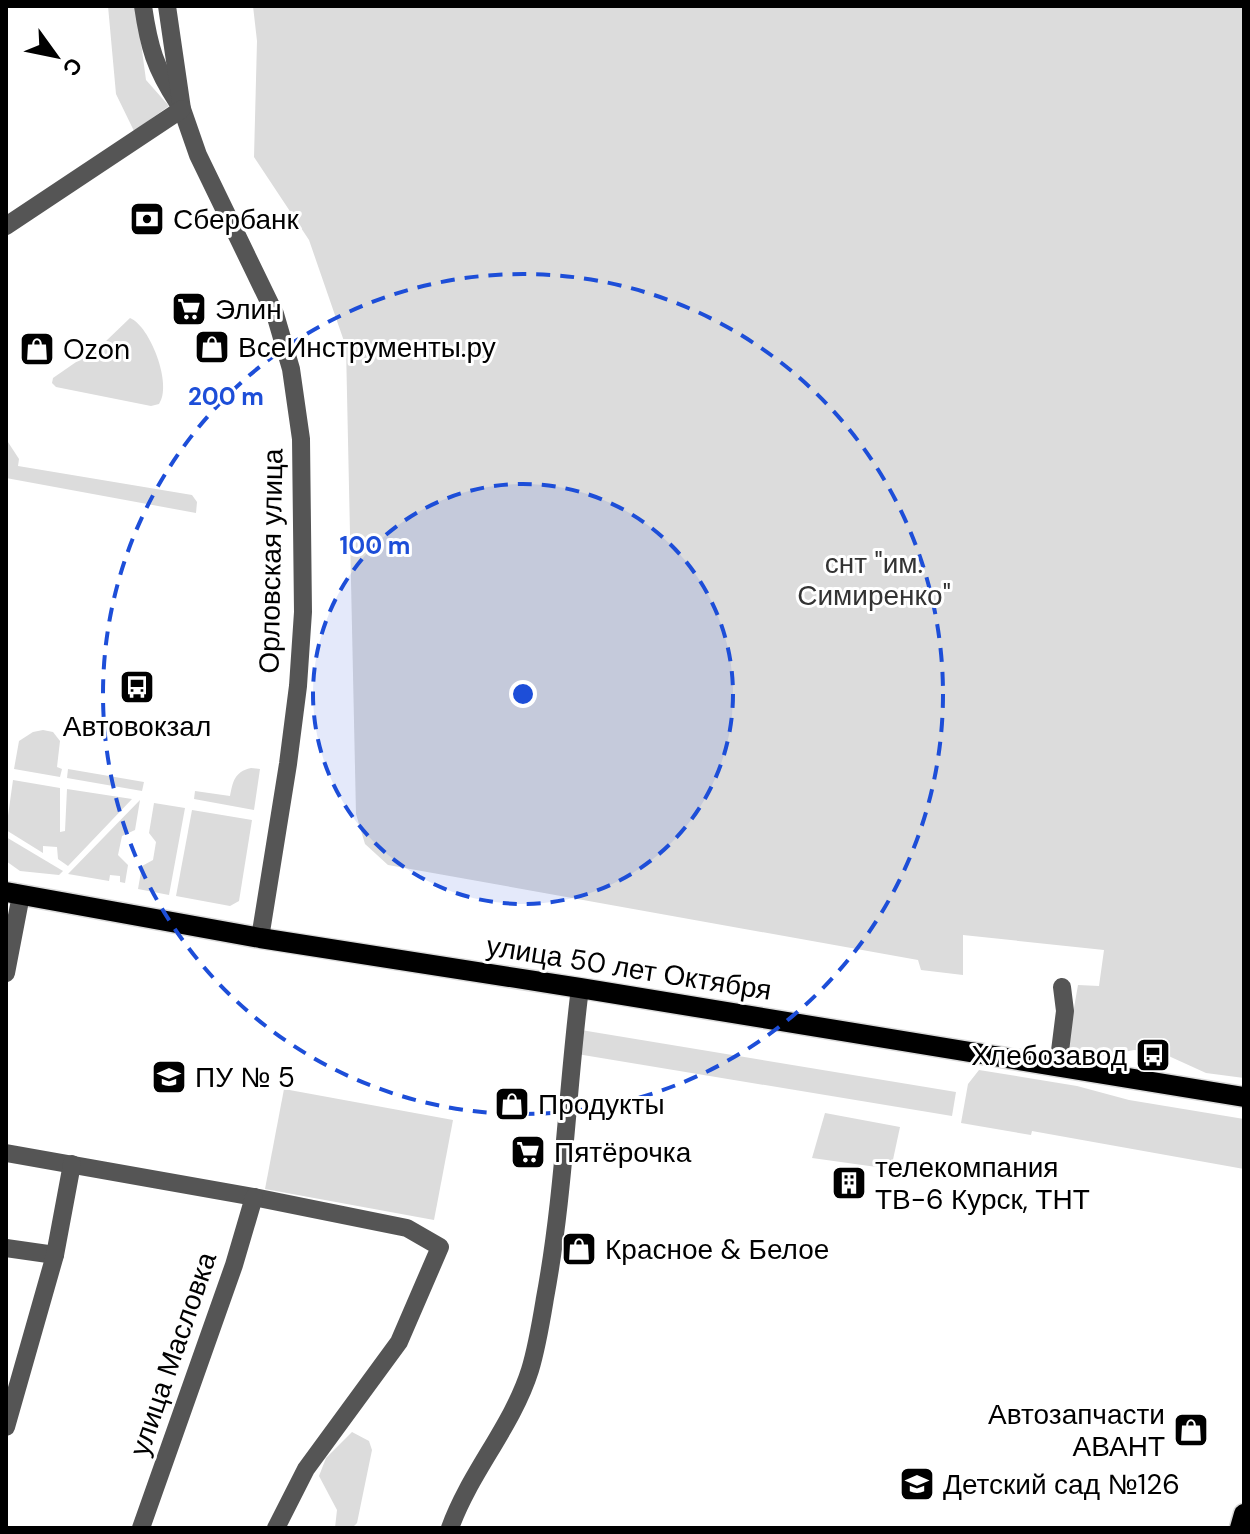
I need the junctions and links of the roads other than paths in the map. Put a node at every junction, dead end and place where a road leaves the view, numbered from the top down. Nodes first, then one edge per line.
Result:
1 (143, 6) edge
2 (167, 6) edge
3 (182, 109) junction
4 (6, 226) edge
5 (14, 893) edge
6 (260, 938) junction
7 (6, 973) edge
8 (1062, 987) dead end
9 (580, 988) junction
10 (1058, 1067) junction
11 (1244, 1097) edge
12 (6, 1153) edge
13 (72, 1164) junction
14 (254, 1197) junction
15 (6, 1248) edge
16 (55, 1255) junction
17 (10, 1402) edge
18 (6, 1427) edge
19 (1244, 1514) edge
20 (141, 1528) edge
21 (276, 1528) edge
22 (450, 1528) edge
23 (1240, 1528) edge

1 - 3 street, Орловская улица
2 - 3 street, Орловская улица
3 - 4 street
3 - 6 street, Орловская улица
5 - 6 main road, улица 50 лет Октября
5 - 7 street
6 - 9 main road, улица 50 лет Октября
8 - 10 street
9 - 10 main road, улица 50 лет Октября
9 - 22 street
10 - 11 main road, улица 50 лет Октября
12 - 13 street
13 - 14 street
13 - 16 street
14 - 20 street, улица Масловка
14 - 21 street
15 - 16 street
16 - 17 street
17 - 18 street
19 - 23 main road

